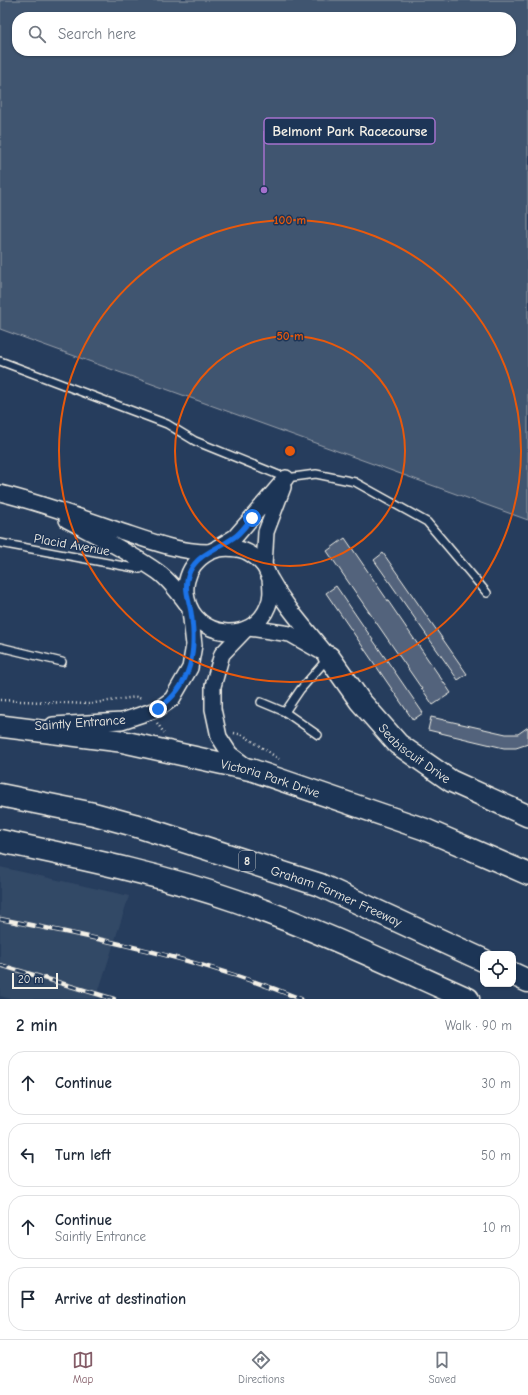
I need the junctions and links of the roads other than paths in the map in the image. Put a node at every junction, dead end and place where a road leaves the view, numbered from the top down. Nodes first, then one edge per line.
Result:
1 (0, 361) edge
2 (286, 478) junction
3 (0, 493) edge
4 (29, 500) junction
5 (0, 543) edge
6 (212, 551) junction
7 (140, 569) dead end
8 (267, 573) junction
9 (487, 593) dead end
10 (189, 608) junction
11 (248, 628) junction
12 (0, 647) edge
13 (330, 657) junction
14 (62, 662) dead end
15 (262, 702) dead end
16 (285, 712) junction
17 (8, 726) edge
18 (318, 736) dead end
19 (252, 770) junction
20 (0, 795) edge
21 (528, 816) edge
22 (0, 841) edge
23 (528, 874) edge
24 (480, 959) edge
25 (516, 975) edge
26 (528, 981) edge
27 (468, 999) edge

1 - 2 lane
2 - 6 street
2 - 8 street
2 - 9 lane
3 - 4 street
4 - 6 street
4 - 10 street
5 - 7 lane, Placid Avenue
6 - 8 street
6 - 10 street
8 - 11 street
8 - 13 street
10 - 11 street
10 - 17 street, Saintly Entrance
11 - 13 street
11 - 19 street
12 - 14 lane
13 - 16 lane
13 - 21 street, Seabiscuit Drive
15 - 16 lane
16 - 18 lane
17 - 19 street, Victoria Park Drive
19 - 23 street, Victoria Park Drive
20 - 24 highway, Graham Farmer Freeway / 8
22 - 27 highway
25 - 26 highway

